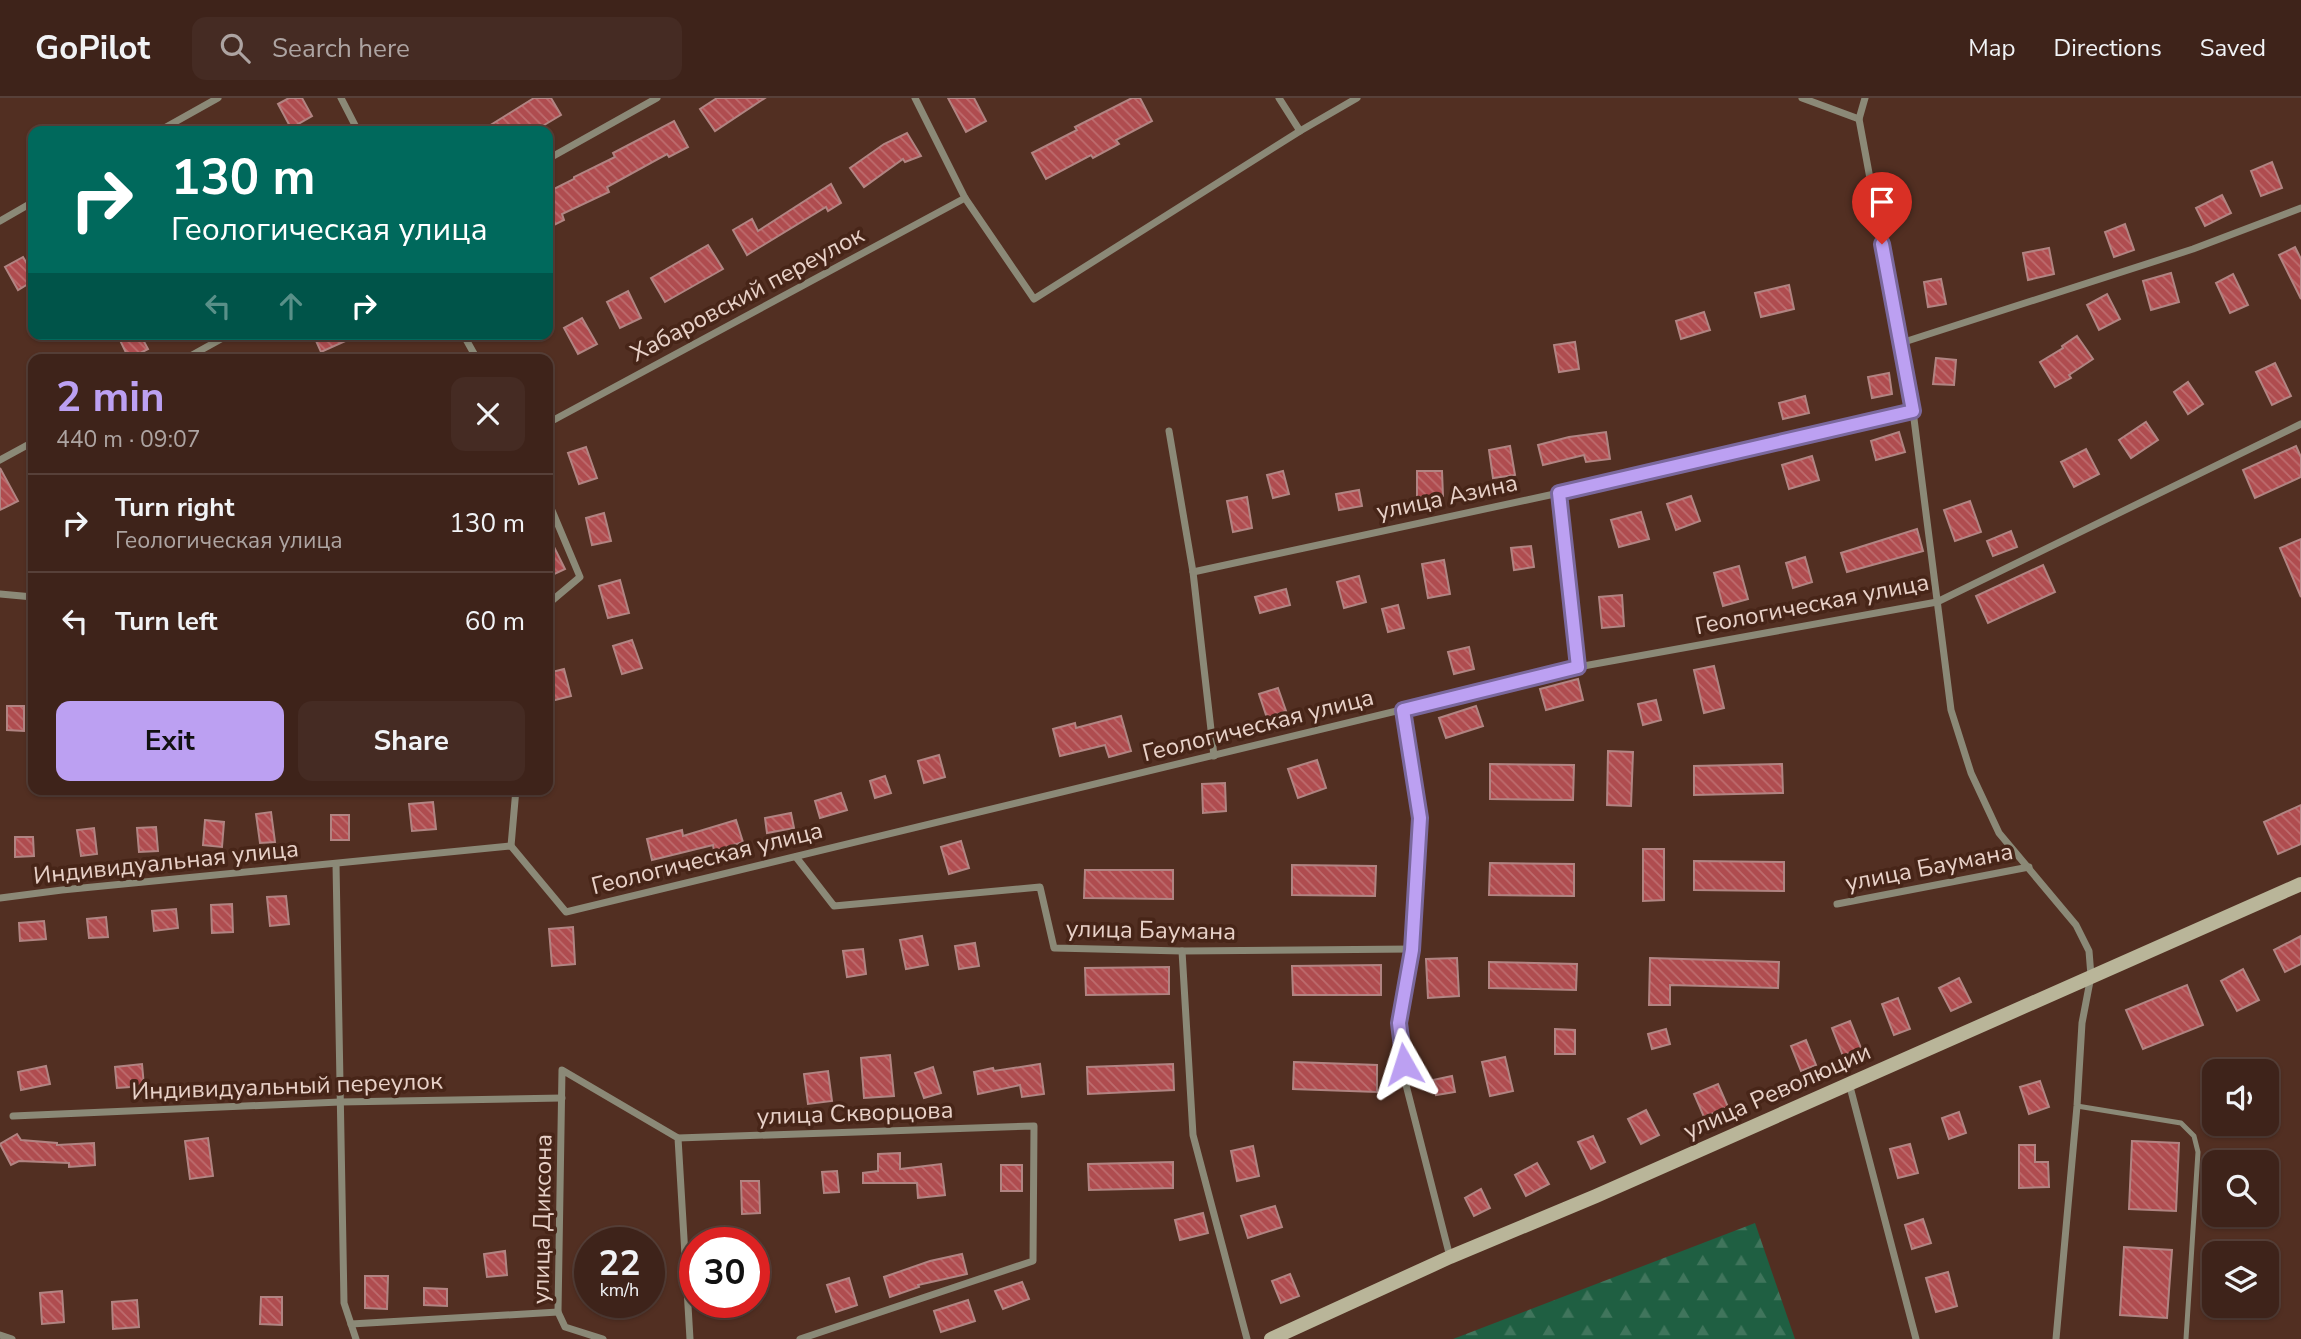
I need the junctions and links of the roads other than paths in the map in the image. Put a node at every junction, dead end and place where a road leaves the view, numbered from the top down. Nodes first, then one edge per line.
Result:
1 (218, 98) edge
2 (341, 98) edge
3 (657, 98) edge
4 (915, 98) edge
5 (1279, 98) edge
6 (1357, 98) edge
7 (1802, 98) edge
8 (1865, 98) edge
9 (1859, 120) junction
10 (168, 126) edge
11 (355, 126) edge
12 (1300, 131) junction
13 (553, 156) edge
14 (965, 198) junction
15 (28, 205) edge
16 (2301, 208) edge
17 (0, 221) edge
18 (219, 340) edge
19 (1901, 343) junction
20 (194, 354) edge
21 (1913, 411) junction
22 (553, 420) edge
23 (2301, 424) edge
24 (1169, 431) dead end
25 (28, 445) edge
26 (0, 460) edge
27 (1559, 493) junction
28 (553, 513) edge
29 (1193, 572) junction
30 (0, 594) edge
31 (28, 597) edge
32 (553, 600) edge
33 (1937, 602) junction
34 (1578, 667) junction
35 (1403, 710) junction
36 (1214, 756) junction
37 (515, 795) edge
38 (511, 846) junction
39 (796, 856) junction
40 (336, 864) junction
41 (2029, 867) junction
42 (2301, 884) edge
43 (0, 898) edge
44 (1837, 904) dead end
45 (1412, 950) junction
46 (1182, 951) junction
47 (2091, 976) junction
48 (1849, 1083) junction
49 (562, 1098) junction
50 (340, 1102) junction
51 (2077, 1106) junction
52 (13, 1115) dead end
53 (678, 1138) junction
54 (1450, 1257) junction
55 (558, 1312) junction
56 (351, 1324) junction
57 (0, 1335) edge
58 (11, 1339) edge
59 (356, 1339) edge
60 (603, 1339) edge
61 (691, 1339) edge
62 (800, 1339) edge
63 (1247, 1339) edge
64 (1271, 1339) edge
65 (1916, 1339) edge
66 (2056, 1339) edge
67 (2186, 1339) edge

1 - 10 street
2 - 11 street
3 - 13 street
4 - 14 street
5 - 12 street
6 - 12 street
7 - 9 street
8 - 9 street
9 - 19 street
12 - 14 street
14 - 22 street, Хабаровский переулок
15 - 17 street
16 - 19 street
18 - 20 street
19 - 21 street
21 - 27 street, улица Азина
21 - 33 street
23 - 33 street, Геологическая улица
24 - 29 street
25 - 26 street
27 - 29 street, улица Азина
27 - 34 street
28 - 32 street
29 - 36 street
30 - 31 street
33 - 34 street, Геологическая улица
33 - 41 street
34 - 35 street, Геологическая улица
35 - 36 street, Геологическая улица
35 - 45 street
36 - 39 street, Геологическая улица
37 - 38 street
38 - 39 street, Геологическая улица
38 - 40 street, Индивидуальная улица
39 - 46 street, улица Баумана
40 - 43 street, Индивидуальная улица
40 - 50 street
41 - 44 street, улица Баумана
41 - 47 street
42 - 47 street, улица Революции
45 - 46 street, улица Баумана
45 - 54 street
46 - 63 street
47 - 48 street, улица Революции
47 - 51 street
48 - 54 street, улица Революции
48 - 65 street
49 - 50 street, Индивидуальный переулок
49 - 53 street, улица Диксона
49 - 55 street, улица Диксона
50 - 52 street, Индивидуальный переулок
50 - 56 street
51 - 66 street
51 - 67 lane
53 - 61 street
53 - 62 street, улица Скворцова
54 - 64 street, улица Революции
55 - 56 street
55 - 60 street, улица Диксона
56 - 59 street
57 - 58 street

